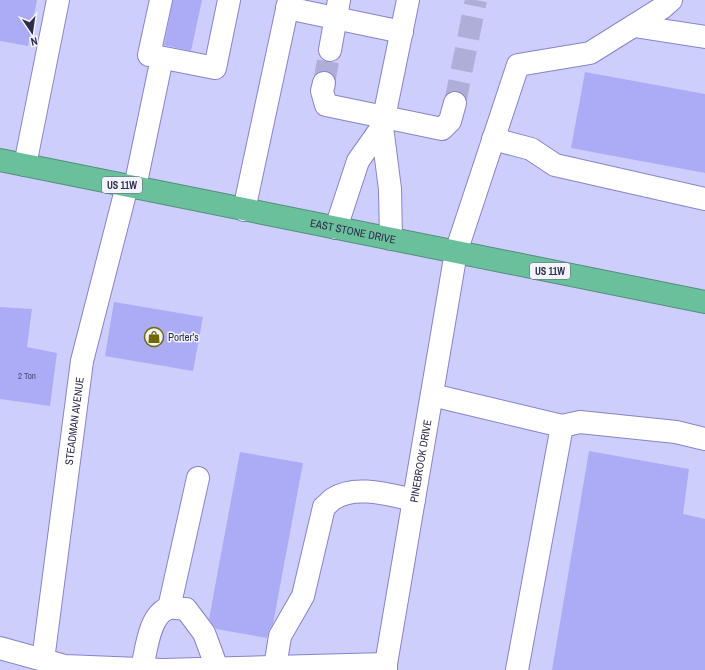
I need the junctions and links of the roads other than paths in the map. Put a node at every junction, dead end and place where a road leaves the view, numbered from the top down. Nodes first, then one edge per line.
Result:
1 (58, 0) edge
2 (161, 0) edge
3 (229, 0) edge
4 (408, 0) edge
5 (671, 0) edge
6 (288, 4) edge
7 (338, 9) edge
8 (634, 26) junction
9 (402, 32) junction
10 (705, 37) edge
11 (330, 50) tunnel mouth
12 (162, 58) junction
13 (324, 83) tunnel mouth
14 (455, 103) tunnel mouth
15 (383, 122) junction
16 (494, 139) junction
17 (0, 160) edge
18 (25, 165) junction
19 (131, 187) junction
20 (705, 199) edge
21 (244, 210) junction
22 (336, 228) junction
23 (391, 239) junction
24 (456, 252) junction
25 (705, 302) edge
26 (432, 395) junction
27 (562, 426) junction
28 (705, 438) edge
29 (198, 478) dead end
30 (414, 500) junction
31 (169, 608) junction
32 (0, 648) edge
33 (43, 660) junction
34 (274, 667) junction
35 (386, 667) edge
36 (217, 668) junction
37 (142, 669) junction
38 (517, 670) edge

1 - 18 street
2 - 12 street
3 - 12 street
4 - 9 street
5 - 8 street
6 - 7 street
6 - 21 street
7 - 9 street
7 - 11 street
8 - 10 street
8 - 16 street, PINEBROOK DRIVE
9 - 15 street
12 - 19 street, STEADMAN AVENUE
13 - 15 street
14 - 15 street
15 - 22 street
15 - 23 street
16 - 20 street
16 - 24 street, PINEBROOK DRIVE
17 - 18 highway, EAST STONE DRIVE / US 11W
18 - 19 highway, EAST STONE DRIVE / US 11W
19 - 21 highway, EAST STONE DRIVE / US 11W
19 - 33 street, STEADMAN AVENUE
21 - 22 highway, EAST STONE DRIVE / US 11W
22 - 23 highway, EAST STONE DRIVE / US 11W
23 - 24 highway, EAST STONE DRIVE / US 11W
24 - 25 highway, EAST STONE DRIVE / US 11W
24 - 26 street, PINEBROOK DRIVE
26 - 27 street
26 - 30 street, PINEBROOK DRIVE
27 - 28 street
27 - 38 street
29 - 31 street
30 - 34 street
30 - 35 street, PINEBROOK DRIVE
31 - 36 street
31 - 37 street
32 - 33 street
33 - 37 street
34 - 35 street
34 - 36 street
36 - 37 street

